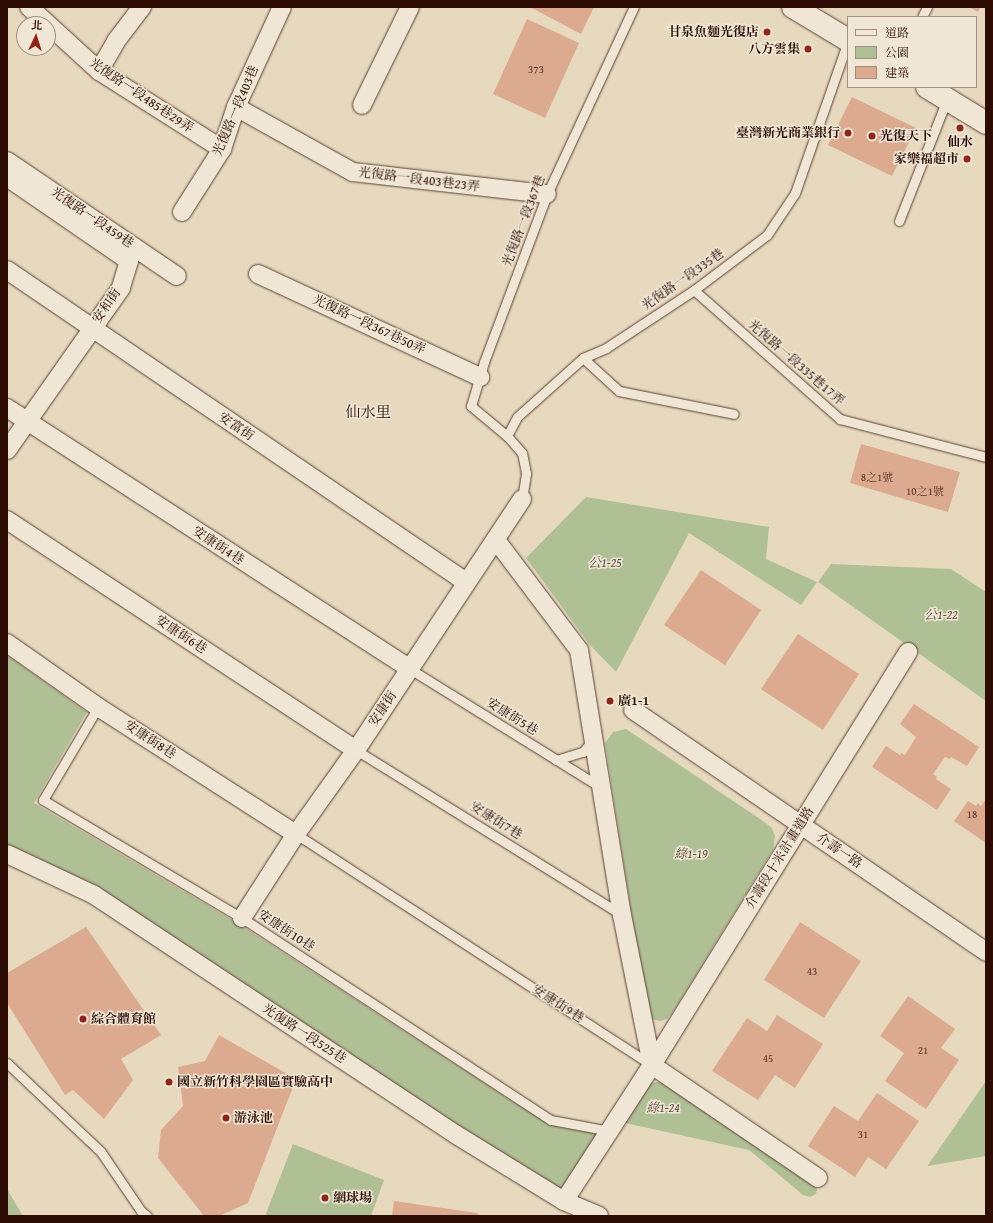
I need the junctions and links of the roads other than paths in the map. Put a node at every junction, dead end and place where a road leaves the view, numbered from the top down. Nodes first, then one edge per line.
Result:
1 (29, 7) edge
2 (142, 7) edge
3 (282, 7) edge
4 (410, 7) edge
5 (634, 7) edge
6 (793, 7) edge
7 (927, 7) edge
8 (922, 16) edge
9 (847, 40) edge
10 (847, 44) edge
11 (100, 71) junction
12 (929, 88) edge
13 (947, 100) junction
14 (362, 105) dead end
15 (236, 107) junction
16 (986, 123) edge
17 (222, 149) junction
18 (7, 160) edge
19 (7, 177) edge
20 (547, 194) junction
21 (182, 212) dead end
22 (899, 221) dead end
23 (7, 270) edge
24 (258, 274) dead end
25 (177, 276) dead end
26 (694, 290) junction
27 (91, 329) junction
28 (583, 358) junction
29 (480, 376) junction
30 (7, 408) edge
31 (734, 414) dead end
32 (26, 422) junction
33 (507, 436) junction
34 (7, 450) edge
35 (986, 457) edge
36 (522, 499) joint
37 (7, 520) edge
38 (496, 540) junction
39 (466, 582) junction
40 (7, 643) edge
41 (908, 652) dead end
42 (410, 669) junction
43 (98, 707) junction
44 (633, 710) dead end
45 (594, 738) junction
46 (356, 750) junction
47 (556, 760) junction
48 (600, 787) junction
49 (801, 825) junction
50 (296, 834) junction
51 (7, 854) edge
52 (622, 915) junction
53 (242, 918) junction
54 (986, 952) edge
55 (7, 1062) edge
56 (652, 1065) junction
57 (610, 1131) junction
58 (818, 1178) dead end
59 (564, 1201) junction
60 (147, 1216) edge
61 (599, 1216) edge

1 - 11 street, 光復路一段485巷29弄
2 - 11 street
3 - 15 street, 光復路一段403巷
4 - 14 street
5 - 20 lane, 光復路一段367巷
6 - 9 main road
7 - 8 lane
10 - 26 lane, 光復路一段335巷
11 - 17 street, 光復路一段485巷29弄
12 - 13 main road
13 - 16 main road
13 - 22 lane
15 - 17 street, 光復路一段403巷
15 - 20 street, 光復路一段403巷23弄
17 - 21 street, 光復路一段403巷
18 - 25 street, 光復路一段459巷
19 - 27 street, 安和街
20 - 29 lane, 光復路一段367巷
23 - 27 street, 安富街
24 - 29 street, 光復路一段367巷50弄
26 - 28 lane, 光復路一段335巷
26 - 35 lane, 光復路一段335巷17弄
27 - 32 street, 安和街
27 - 39 street, 安富街
28 - 31 lane
28 - 33 lane, 光復路一段335巷
29 - 33 lane, 光復路一段367巷
30 - 32 street, 安康街4巷
32 - 34 street, 安和街
32 - 42 street, 安康街4巷
33 - 36 lane
36 - 38 street, 安康街
37 - 46 street, 安康街6巷
38 - 39 street, 安康街
38 - 45 street
39 - 42 street, 安康街
40 - 43 street, 安康街8巷
41 - 49 street, 介壽段十米計畫道路
42 - 46 street, 安康街
42 - 47 lane, 安康街5巷
43 - 50 street, 安康街8巷
43 - 53 lane, 安康街10巷
44 - 49 street, 介壽一路
45 - 47 lane
45 - 48 street
46 - 50 street, 安康街
46 - 52 lane, 安康街7巷
47 - 48 lane, 安康街5巷
48 - 52 street
49 - 54 street, 介壽一路
49 - 56 street, 介壽段十米計畫道路
50 - 53 street, 安康街
50 - 56 lane, 安康街9巷
51 - 59 street, 光復路一段525巷
52 - 56 street
53 - 57 lane, 安康街10巷
55 - 60 lane
56 - 57 street, 介壽段十米計畫道路
56 - 58 street, 安康街9巷
57 - 59 street
59 - 61 street, 光復路一段525巷

